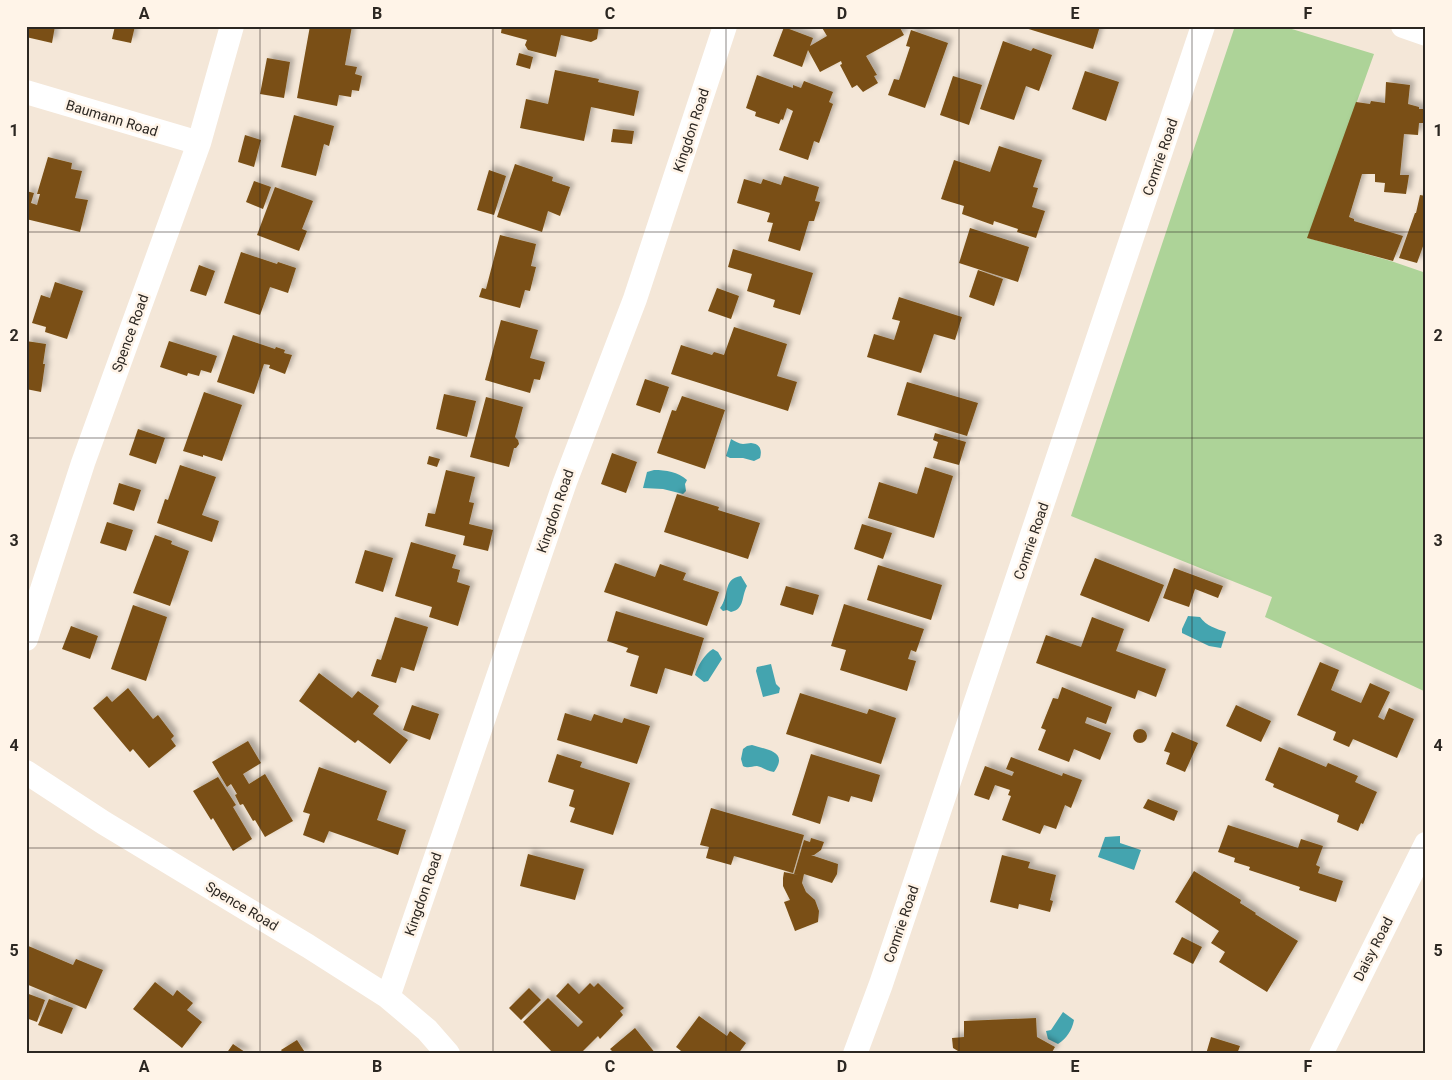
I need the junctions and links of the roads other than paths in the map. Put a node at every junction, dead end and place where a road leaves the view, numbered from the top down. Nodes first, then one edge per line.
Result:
1 (232, 26) edge
2 (725, 26) edge
3 (1203, 26) edge
4 (1403, 26) edge
5 (1426, 34) edge
6 (26, 92) edge
7 (199, 143) junction
8 (26, 639) edge
9 (26, 772) edge
10 (1426, 844) edge
11 (388, 997) junction
12 (448, 1054) edge
13 (856, 1054) edge
14 (1321, 1054) edge

1 - 7 street, Spence Road
2 - 11 street, Kingdon Road
3 - 13 street, Comrie Road
4 - 5 street
6 - 7 street, Baumann Road
7 - 8 street, Spence Road
9 - 11 street, Spence Road
10 - 14 street, Daisy Road
11 - 12 street, Spence Road

